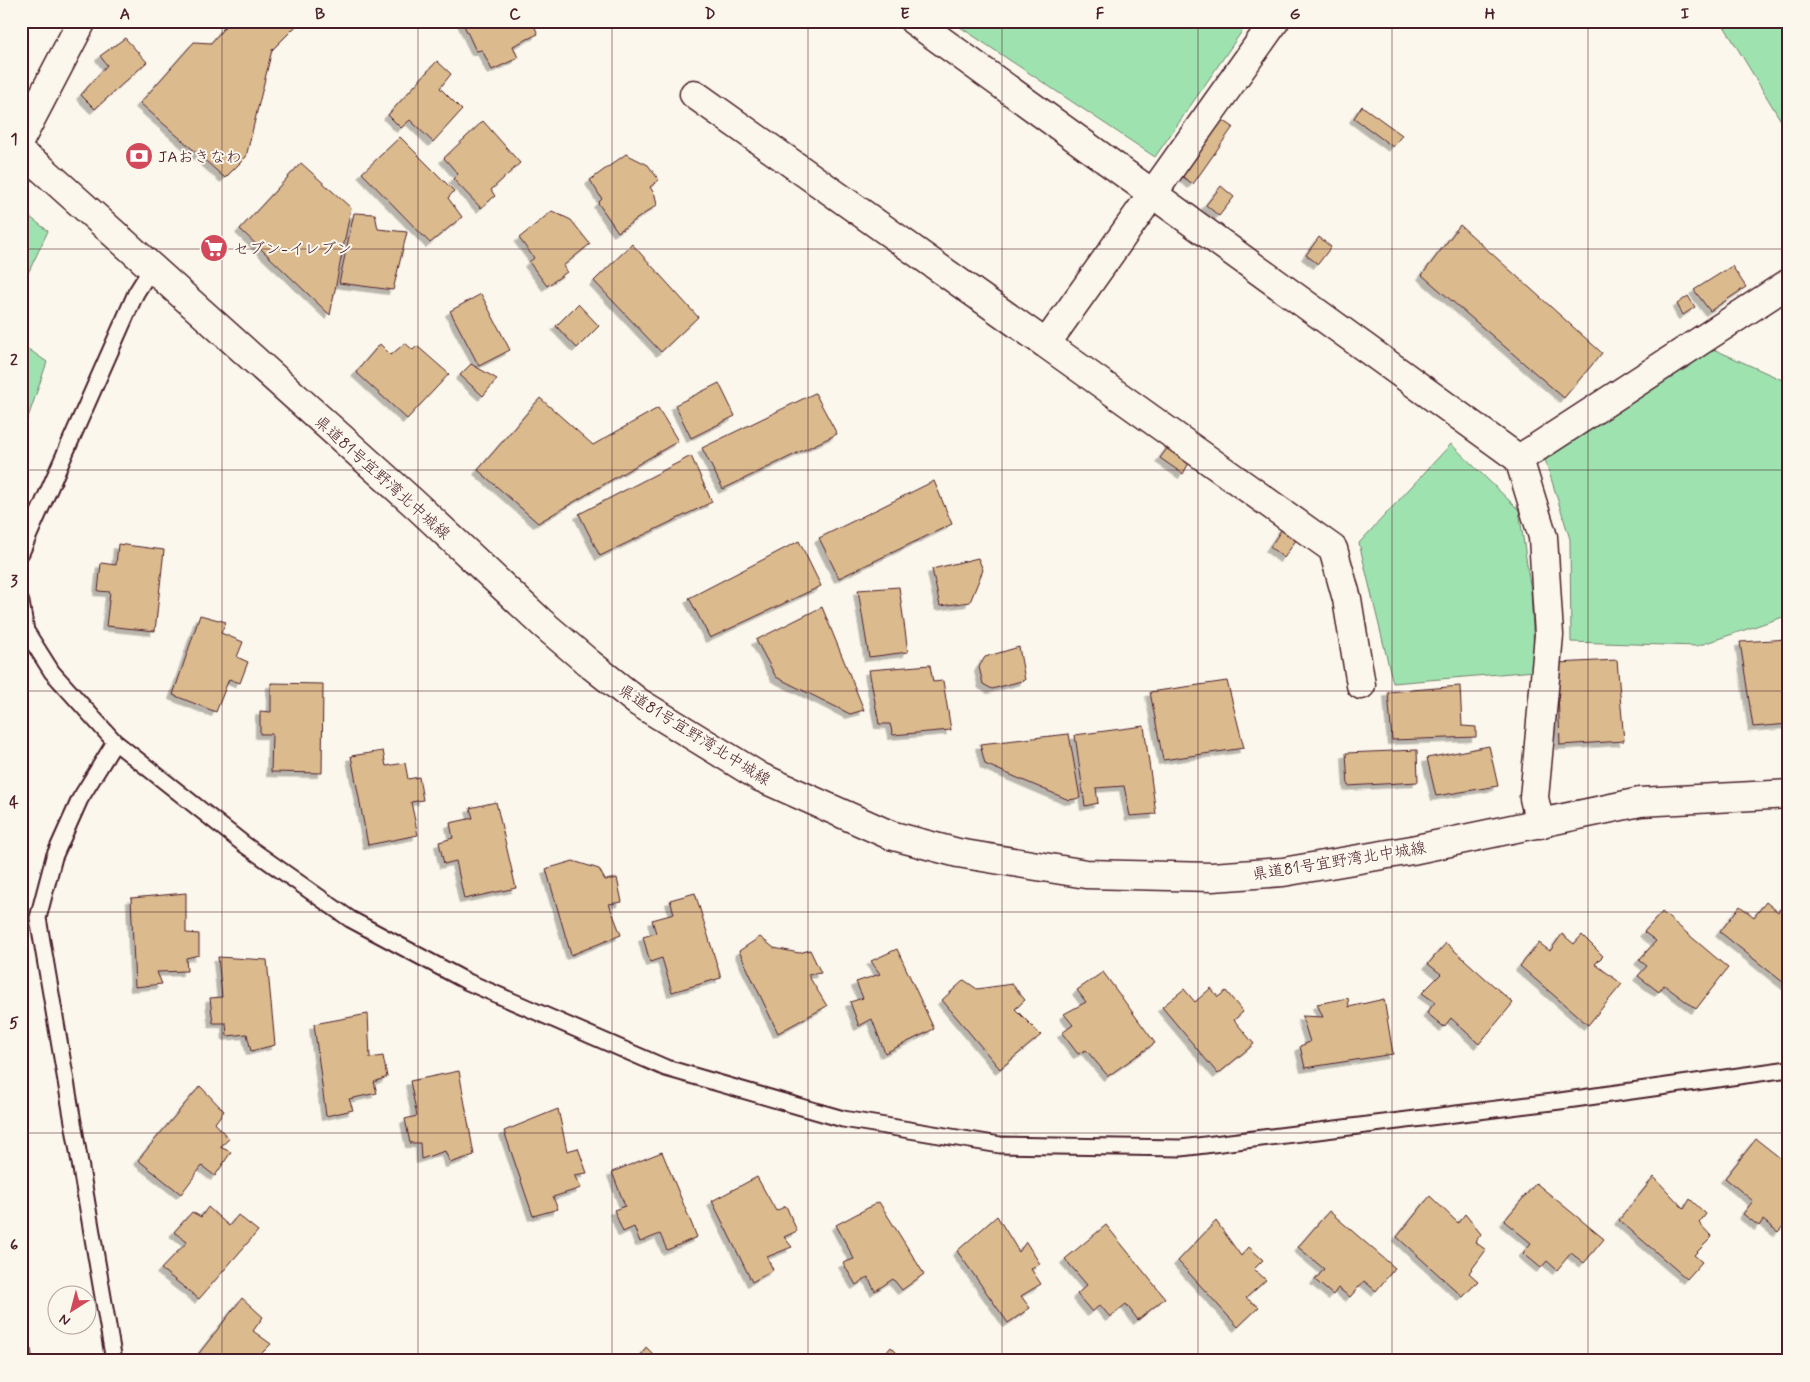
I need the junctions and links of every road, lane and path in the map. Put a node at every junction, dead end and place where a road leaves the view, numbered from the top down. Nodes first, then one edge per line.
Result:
1 (82, 21) edge
2 (914, 21) edge
3 (1275, 21) edge
4 (694, 94) dead end
5 (21, 138) edge
6 (21, 154) edge
7 (1152, 194) junction
8 (151, 268) junction
9 (1789, 284) edge
10 (1046, 344) junction
11 (1519, 459) junction
12 (21, 552) edge
13 (21, 602) edge
14 (1361, 685) dead end
15 (115, 742) junction
16 (1789, 794) edge
17 (1540, 824) junction
18 (1789, 1069) edge
19 (114, 1361) edge

1 - 5 main road
2 - 7 main road
3 - 7 main road
4 - 10 main road
6 - 8 main road, 県道81号宜野湾北中城線
7 - 10 main road
7 - 11 main road
8 - 12 lane
8 - 17 main road, 県道81号宜野湾北中城線
9 - 11 main road
10 - 14 main road
11 - 17 main road
13 - 15 lane
15 - 18 lane
15 - 19 lane
16 - 17 main road, 県道81号宜野湾北中城線

